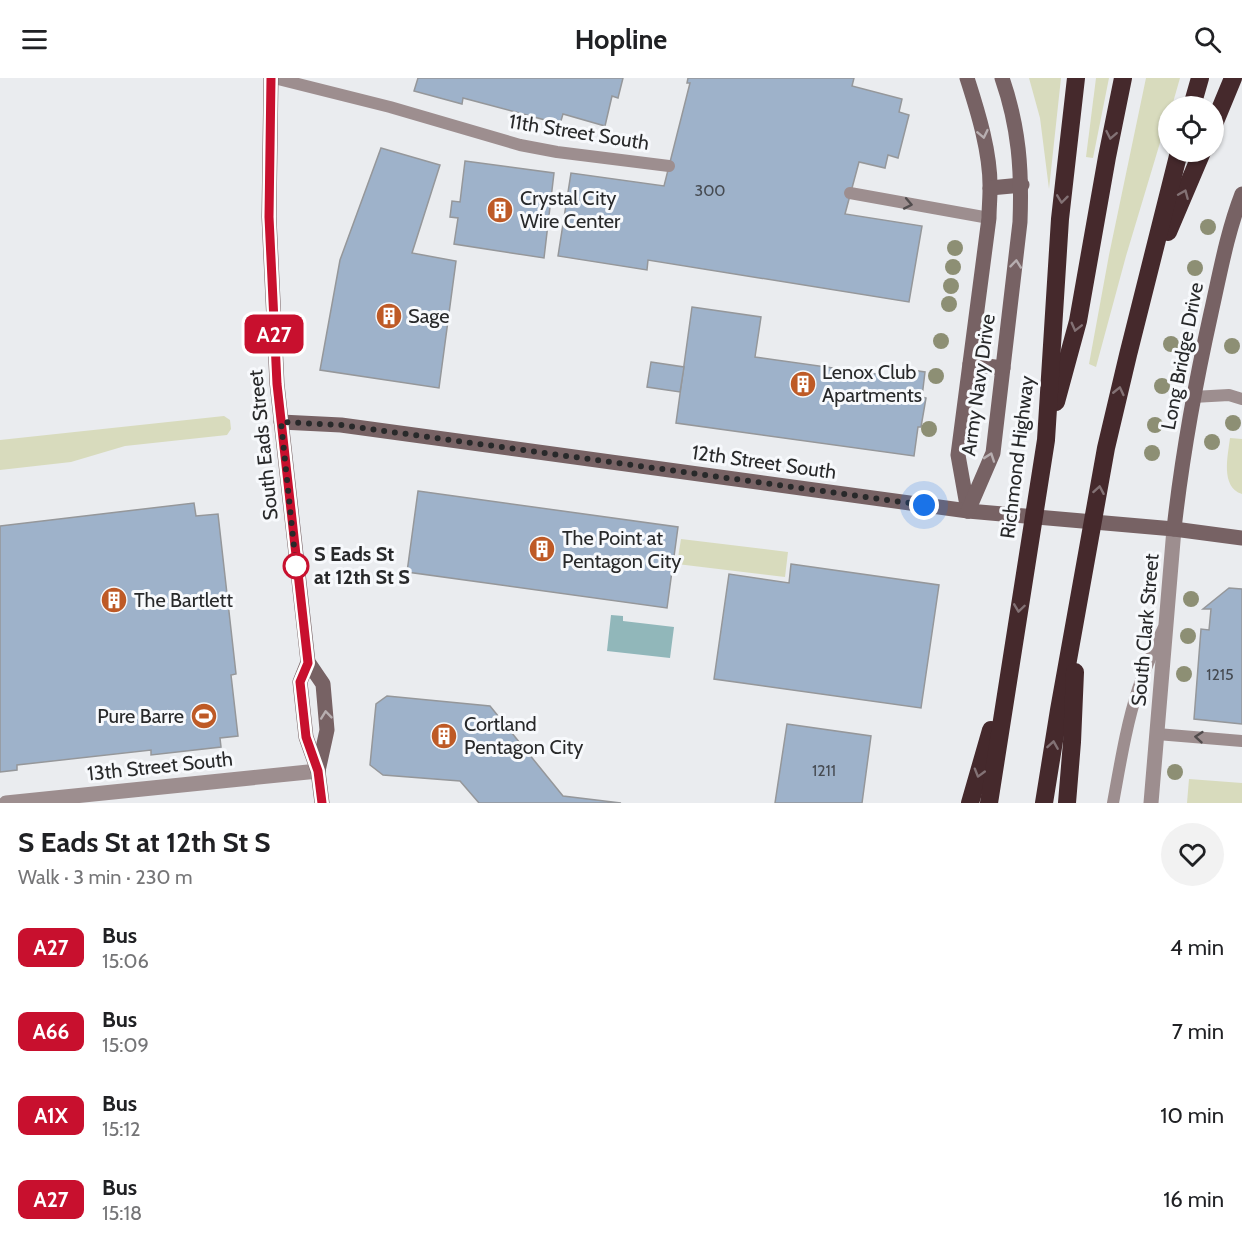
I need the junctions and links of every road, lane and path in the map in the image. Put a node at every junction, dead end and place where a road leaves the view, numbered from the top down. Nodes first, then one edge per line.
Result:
1 (272, 78) edge
2 (967, 78) edge
3 (1002, 78) edge
4 (1076, 78) edge
5 (1123, 78) edge
6 (1200, 78) edge
7 (1233, 78) edge
8 (1195, 96) edge
9 (1224, 100) edge
10 (1177, 162) edge
11 (1198, 162) edge
12 (669, 166) dead end
13 (1022, 185) junction
14 (990, 188) junction
15 (850, 193) dead end
16 (1242, 194) edge
17 (989, 218) junction
18 (1146, 287) junction
19 (970, 364) junction
20 (1003, 369) junction
21 (1193, 397) junction
22 (1242, 399) edge
23 (281, 422) junction
24 (1046, 440) junction
25 (968, 511) junction
26 (1174, 529) junction
27 (1242, 538) edge
28 (1078, 604) junction
29 (1167, 618) junction
30 (1012, 656) junction
31 (308, 663) junction
32 (1156, 734) junction
33 (1242, 741) edge
34 (318, 771) junction
35 (6, 803) edge
36 (322, 803) edge
37 (970, 803) edge
38 (989, 803) edge
39 (1044, 803) edge
40 (1067, 803) edge
41 (1113, 803) edge
42 (1151, 803) edge

1 - 12 lane, 11th Street South
1 - 23 street, South Eads Street
2 -> 14 street, Army Navy Drive
3 - 13 street, Army Navy Drive
4 -> 24 highway, Richmond Highway
5 -> 24 highway
6 - 8 highway
7 - 9 highway
10 - 18 highway
18 -> 11 highway
13 - 14 street
20 -> 13 street, Army Navy Drive
14 - 17 street, Army Navy Drive
15 -> 17 lane
16 - 21 street, Long Bridge Drive
17 - 19 street, Army Navy Drive
28 -> 18 highway
19 - 20 street
19 - 25 street, Army Navy Drive
25 -> 20 street, Army Navy Drive
21 - 22 lane
21 - 26 street, Long Bridge Drive
23 - 25 street, 12th Street South
23 - 31 street, South Eads Street
24 -> 30 highway, Richmond Highway
25 - 26 street, 12th Street South
26 - 27 street, 12th Street South
26 - 29 street, South Clark Street
39 -> 28 highway
28 - 40 highway
29 - 32 street, South Clark Street
29 - 41 lane
30 -> 37 highway
30 - 38 highway, Richmond Highway
31 - 34 street, South Eads Street
34 -> 31 street, South Eads Street
33 -> 32 lane
32 - 42 street, South Clark Street
34 - 35 street, 13th Street South
34 - 36 street, South Eads Street

